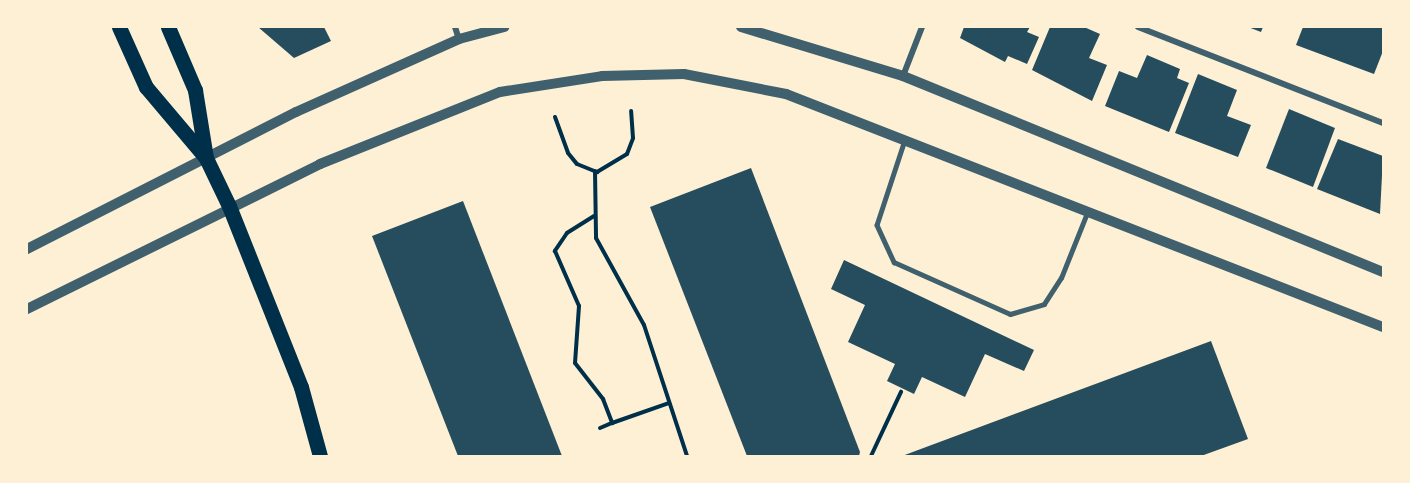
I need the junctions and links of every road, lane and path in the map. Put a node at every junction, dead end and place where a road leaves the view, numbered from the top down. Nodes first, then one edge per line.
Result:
1 (119, 27) edge
2 (168, 27) edge
3 (455, 27) edge
4 (504, 27) edge
5 (741, 27) edge
6 (922, 27) edge
7 (1138, 27) edge
8 (459, 39) junction
9 (903, 76) junction
10 (631, 111) dead end
11 (555, 117) dead end
12 (1383, 123) edge
13 (906, 138) junction
14 (206, 158) junction
15 (595, 171) junction
16 (229, 206) junction
17 (1088, 211) junction
18 (594, 216) junction
19 (27, 249) edge
20 (1383, 272) edge
21 (27, 309) edge
22 (1383, 327) edge
23 (901, 392) dead end
24 (669, 403) junction
25 (612, 423) junction
26 (600, 428) dead end
27 (320, 456) edge
28 (687, 456) edge
29 (872, 456) edge

1 - 14 main road
2 - 14 main road
3 - 8 street
4 - 8 street
5 - 9 street
6 - 9 street
7 - 12 street
8 - 14 street
9 - 20 street
10 - 15 path
11 - 15 path
13 - 16 street
13 - 17 street
13 - 17 lane
14 - 16 main road
14 - 19 street
15 - 18 path
16 - 21 street
16 - 27 main road
17 - 22 street
18 - 24 path
18 - 25 path
23 - 29 path
24 - 25 path
24 - 28 path
25 - 26 path

